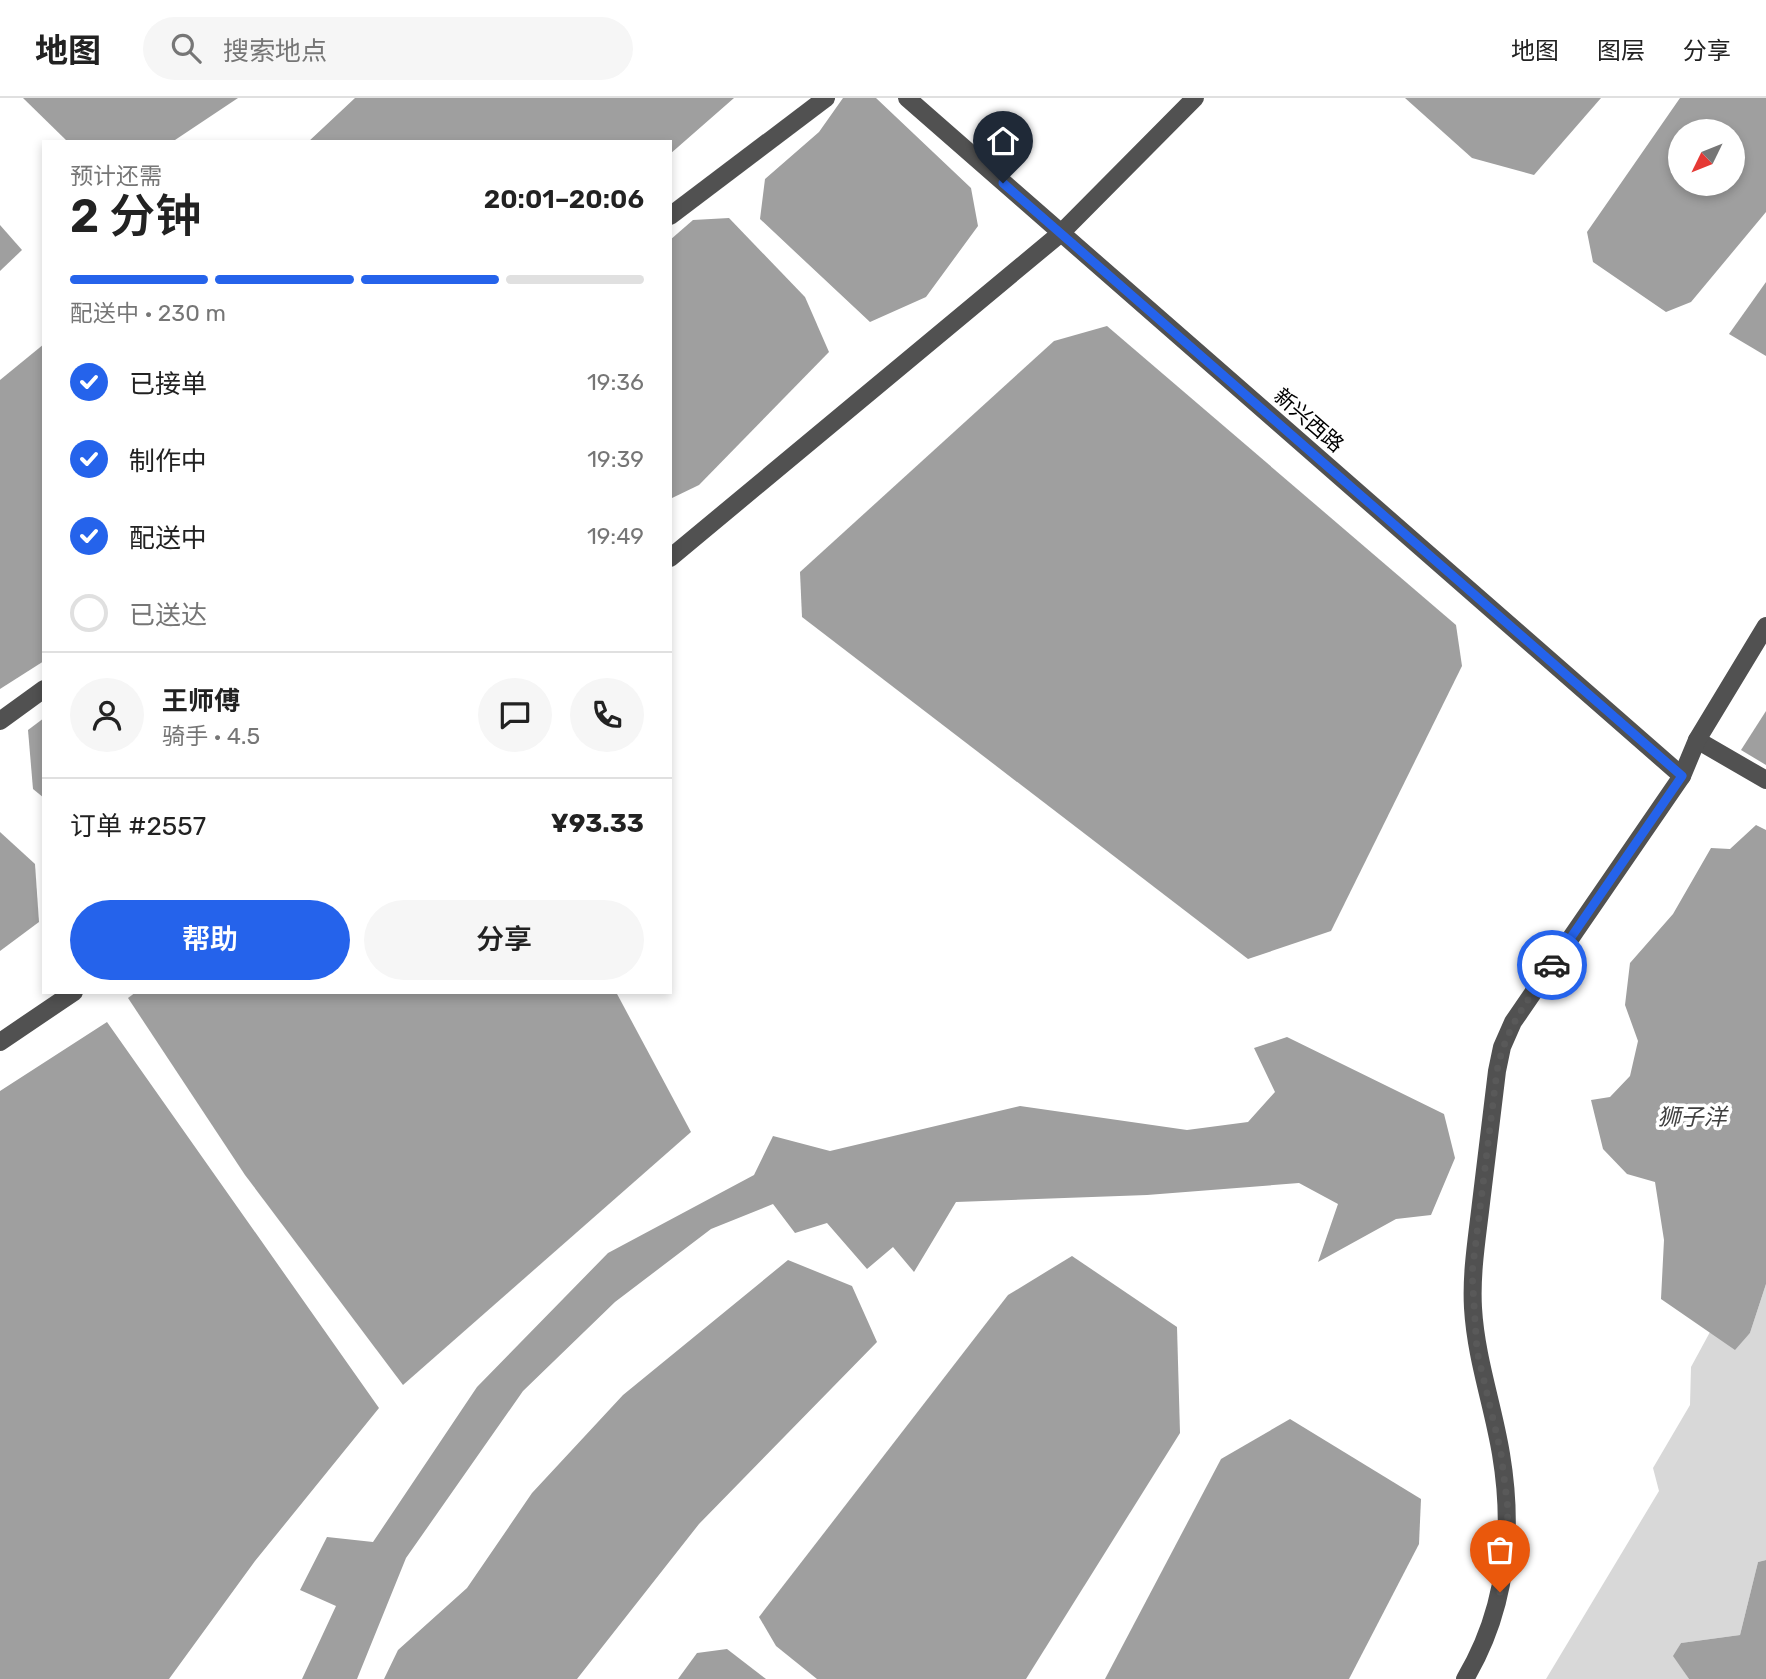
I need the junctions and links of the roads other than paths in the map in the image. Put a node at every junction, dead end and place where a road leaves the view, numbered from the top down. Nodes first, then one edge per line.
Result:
1 (825, 98) edge
2 (907, 98) edge
3 (1195, 98) edge
4 (672, 214) edge
5 (1061, 233) junction
6 (672, 556) edge
7 (1766, 626) edge
8 (42, 690) edge
9 (0, 720) edge
10 (1697, 740) junction
11 (1682, 776) junction
12 (1766, 780) edge
13 (71, 994) edge
14 (0, 1042) edge
15 (1465, 1679) edge

1 - 4 street
2 - 5 street, 新兴西路
3 - 5 street
5 - 6 street
5 - 11 street, 新兴西路
7 - 10 street
8 - 9 street
10 - 11 street
10 - 12 street
11 - 15 street
13 - 14 street

